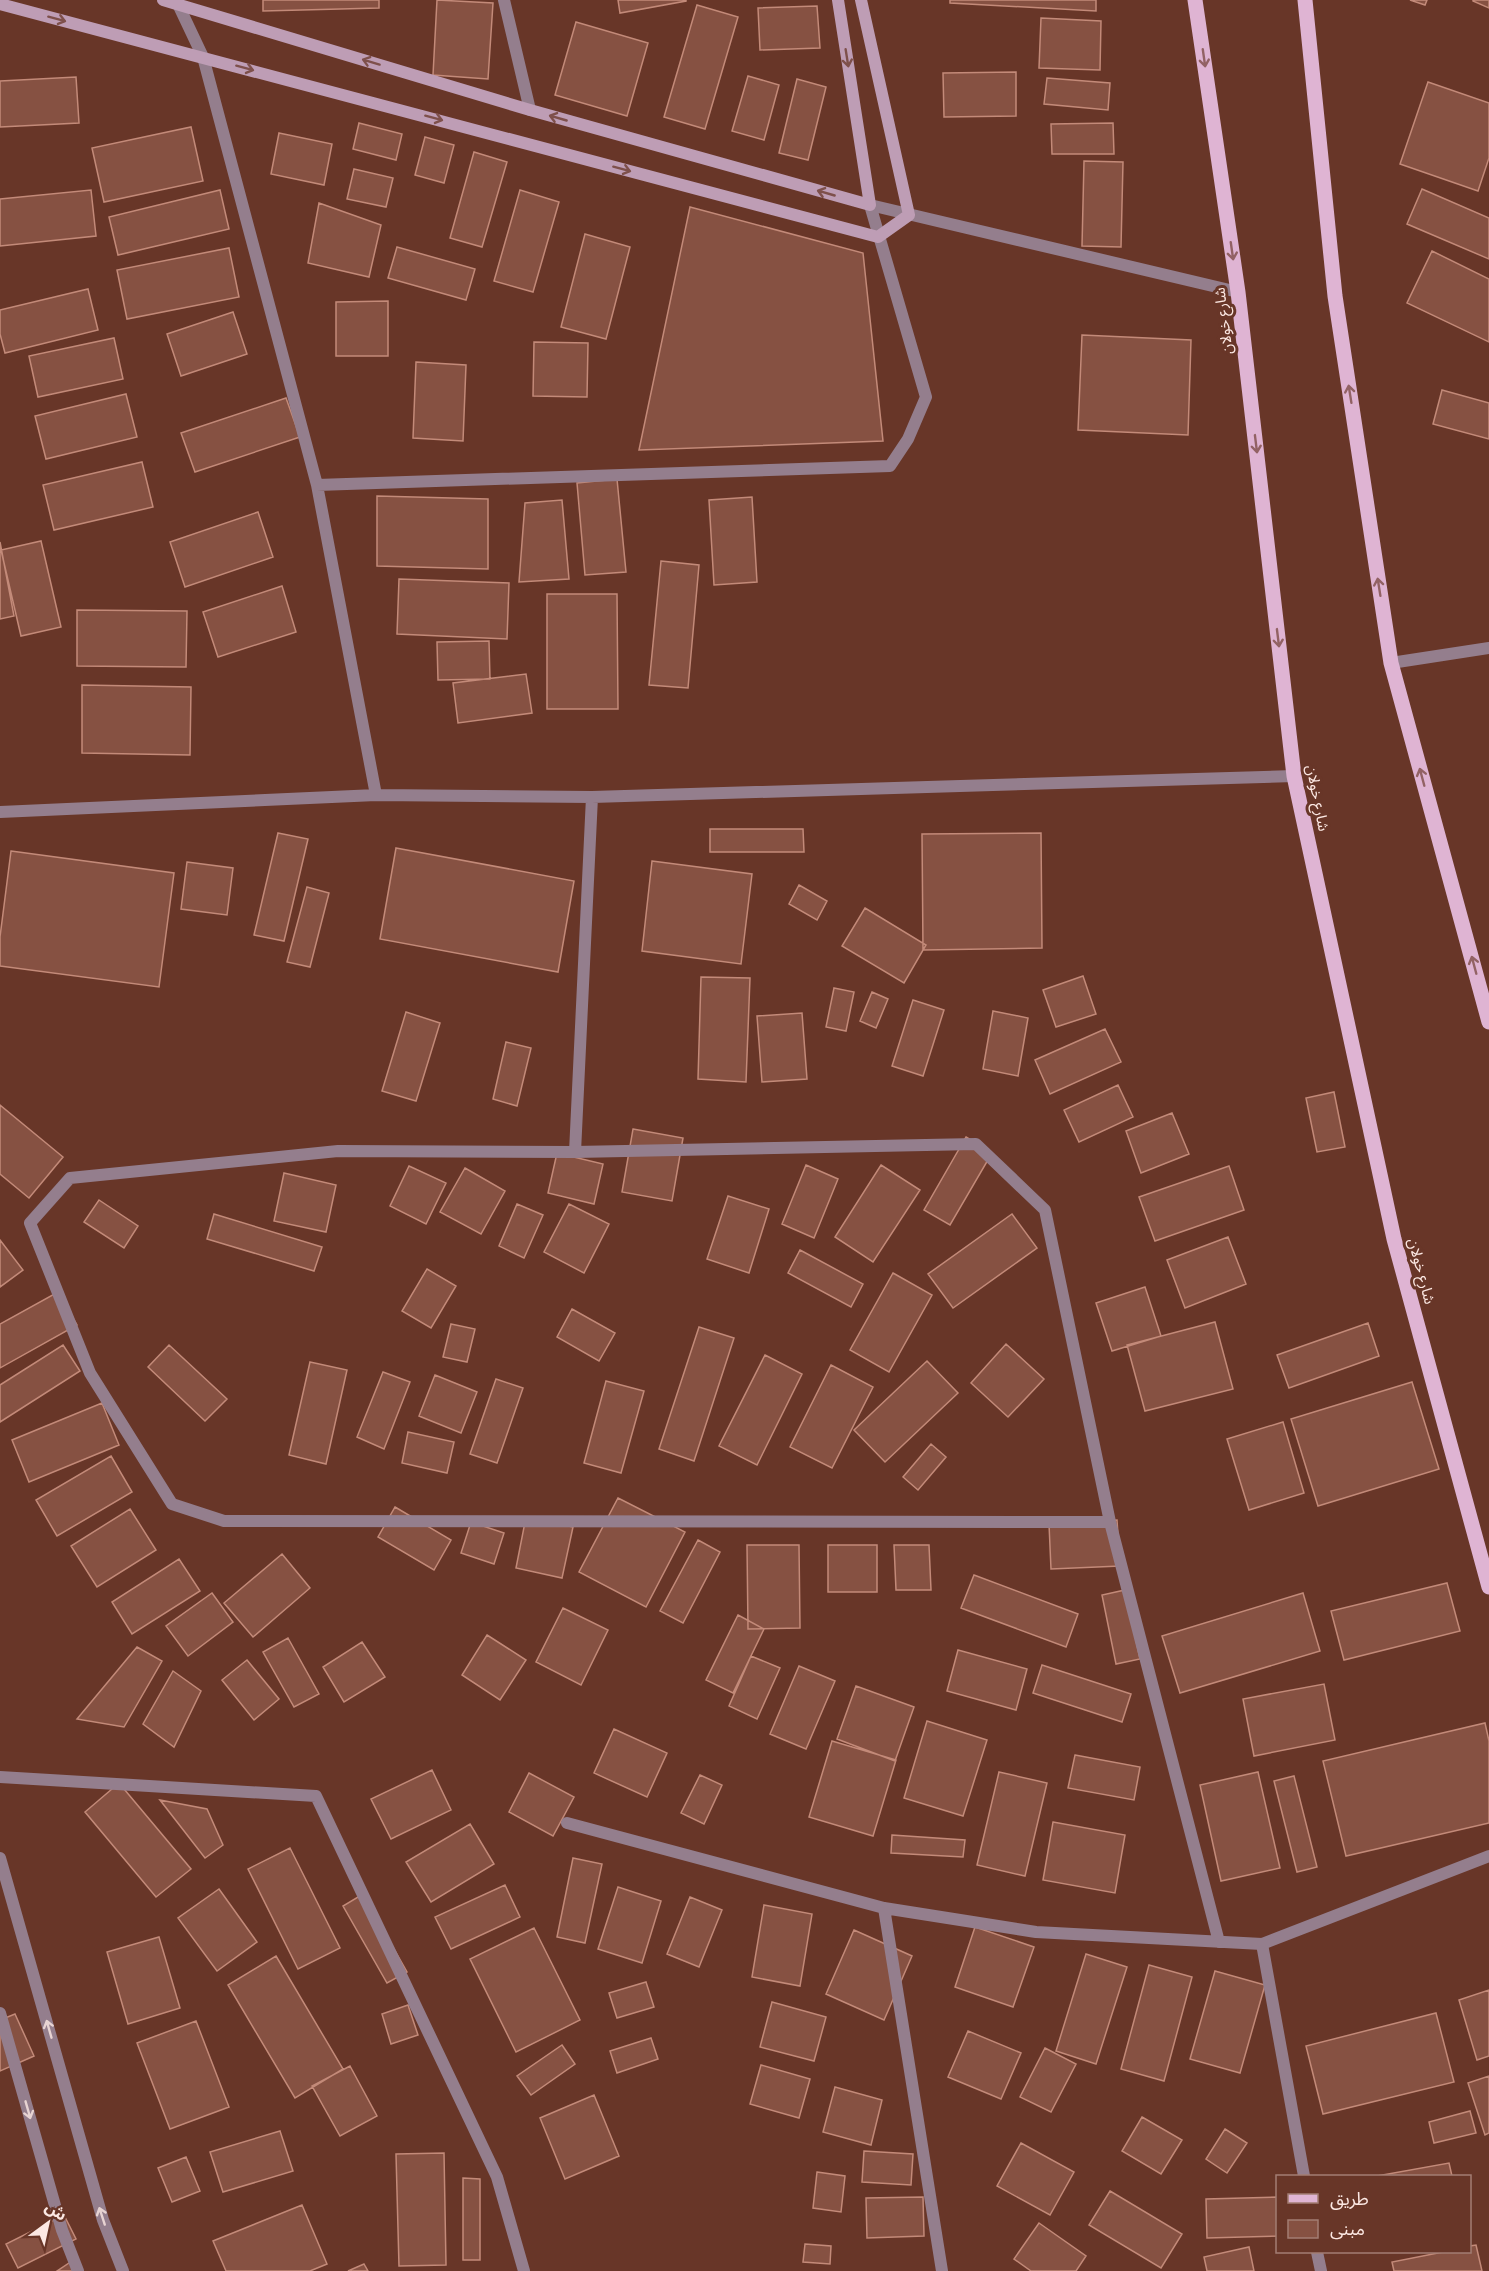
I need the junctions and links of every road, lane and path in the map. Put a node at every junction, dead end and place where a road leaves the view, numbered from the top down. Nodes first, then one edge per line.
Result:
1 (163, 0) edge
2 (504, 0) edge
3 (838, 0) edge
4 (861, 0) edge
5 (1195, 0) edge
6 (1305, 0) edge
7 (177, 2) edge
8 (0, 4) edge
9 (203, 57) junction
10 (530, 110) junction
11 (870, 205) junction
12 (909, 215) junction
13 (878, 237) junction
14 (1238, 292) junction
15 (317, 485) junction
16 (1489, 648) edge
17 (1390, 663) junction
18 (1294, 776) junction
19 (376, 795) junction
20 (592, 798) junction
21 (0, 812) edge
22 (1487, 1003) edge
23 (1489, 1022) edge
24 (575, 1152) junction
25 (1110, 1522) junction
26 (1489, 1587) edge
27 (0, 1777) edge
28 (567, 1823) dead end
29 (1489, 1856) edge
30 (0, 1858) edge
31 (884, 1908) junction
32 (1219, 1941) junction
33 (1262, 1944) junction
34 (0, 2013) edge
35 (1304, 2175) edge
36 (1317, 2253) edge
37 (78, 2271) edge
38 (123, 2271) edge
39 (524, 2271) edge
40 (942, 2271) edge
41 (1321, 2271) edge

1 - 7 street
2 - 10 street
3 -> 11 street
4 - 12 street
5 -> 14 main road, شارع خولان
17 -> 6 main road
7 - 9 street
10 -> 7 street
8 -> 9 street
9 -> 13 street
9 - 15 street
11 -> 10 street
11 - 12 street
11 - 13 street
12 - 13 street
12 - 14 street
13 - 15 street
14 -> 18 main road, شارع خولان
15 - 19 street
16 - 17 street
22 -> 17 main road
18 - 20 street
18 - 26 main road, شارع خولان
19 - 20 street
19 - 21 street
20 - 24 street
22 - 23 main road
24 - 25 street
24 - 25 street
25 - 32 street
27 - 39 street
28 - 31 street
29 - 33 street
38 -> 30 street
31 - 32 street
31 - 40 street
32 - 33 street
33 - 35 street
34 -> 37 street
36 - 41 street

